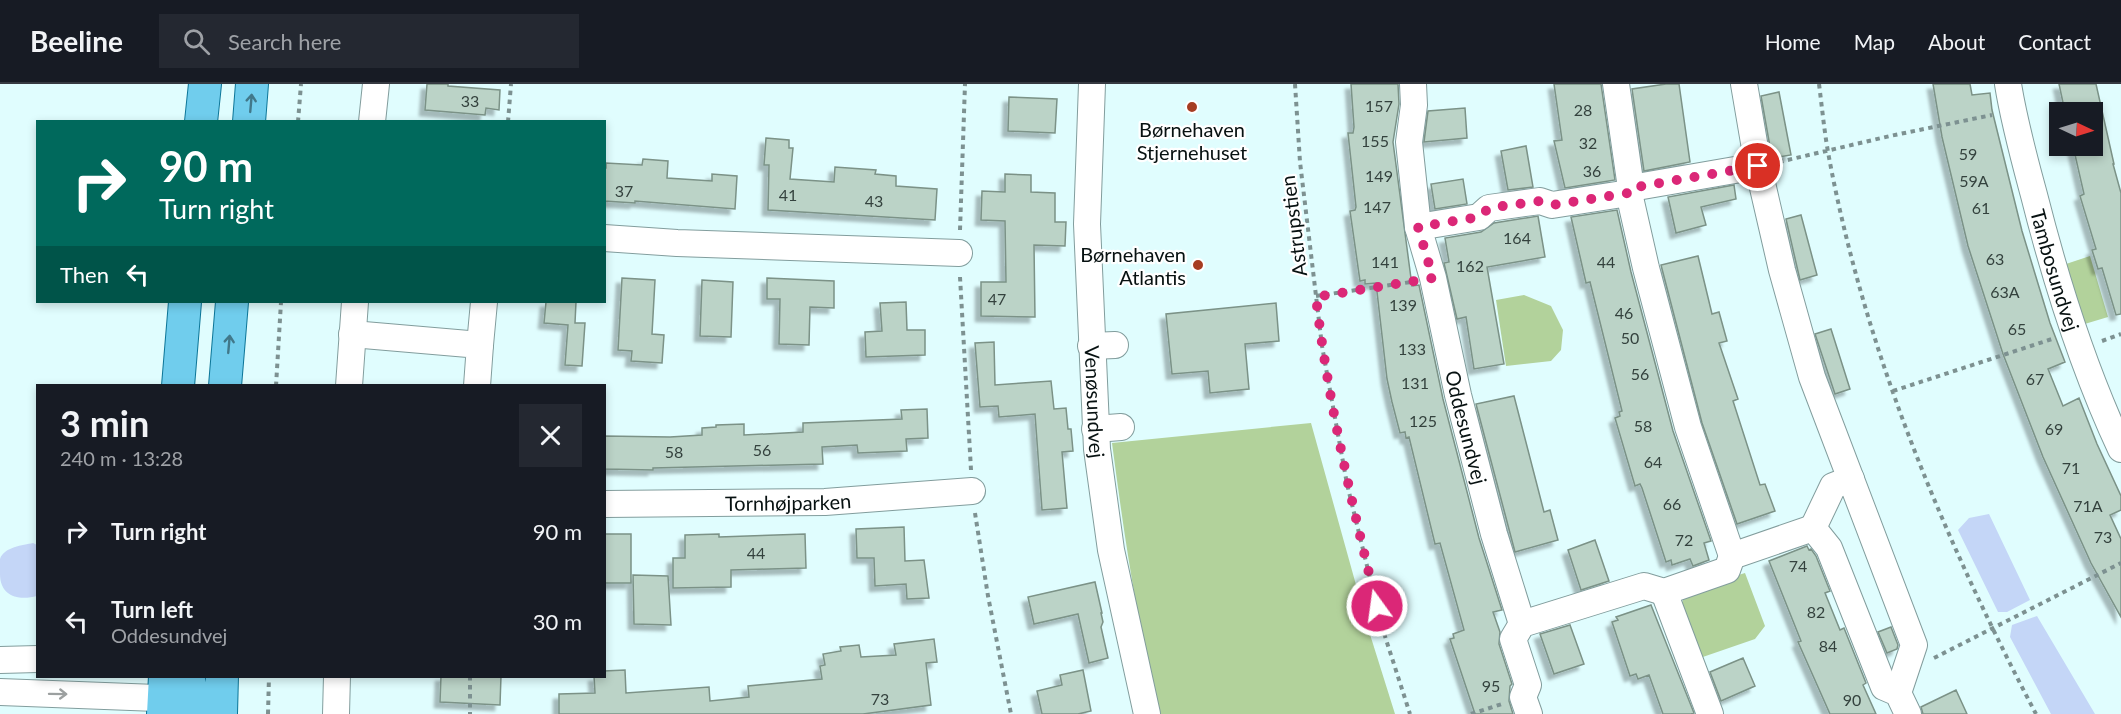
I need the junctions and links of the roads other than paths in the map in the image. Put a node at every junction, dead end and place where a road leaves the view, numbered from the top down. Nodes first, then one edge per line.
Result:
1 (185, 84) edge
2 (205, 84) edge
3 (252, 84) edge
4 (376, 84) edge
5 (1092, 84) edge
6 (1413, 84) edge
7 (1616, 84) edge
8 (1744, 84) edge
9 (2008, 84) edge
10 (182, 120) edge
11 (201, 120) edge
12 (249, 120) edge
13 (372, 120) edge
14 (1758, 166) junction
15 (1630, 190) junction
16 (1418, 227) junction
17 (606, 238) edge
18 (959, 253) road end
19 (167, 303) edge
20 (185, 303) edge
21 (232, 303) edge
22 (355, 303) edge
23 (484, 303) edge
24 (352, 334) junction
25 (480, 345) junction
26 (161, 384) edge
27 (178, 384) edge
28 (225, 384) edge
29 (349, 384) edge
30 (477, 384) edge
31 (1121, 427) dead end
32 (1095, 429) junction
33 (2121, 449) edge
34 (1851, 479) junction
35 (972, 491) road end
36 (606, 504) edge
37 (1812, 528) junction
38 (1732, 556) junction
39 (1664, 592) junction
40 (1522, 624) junction
41 (36, 659) edge
42 (0, 660) edge
43 (218, 678) edge
44 (220, 678) edge
45 (337, 678) edge
46 (0, 692) edge
47 (1904, 694) edge
48 (177, 696) edge
49 (1526, 706) edge
50 (221, 714) edge
51 (336, 714) edge
52 (1147, 714) edge
53 (1710, 714) edge

1 - 10 main road
2 - 11 main road
12 -> 3 main road
4 - 13 street
5 - 32 street, Venøsundvej
6 - 16 street, Oddesundvej
7 - 15 street
8 - 14 street
9 - 33 street, Tambosundvej
14 - 15 street
14 - 34 street
15 - 16 street
15 - 38 street
16 - 40 street, Oddesundvej
17 - 18 street
19 - 26 main road
20 - 27 main road
28 -> 21 main road
22 - 24 street
23 - 25 street
24 - 25 street
24 - 29 street
25 - 30 street
31 - 32 street
32 - 52 street, Venøsundvej
34 - 37 street
34 - 47 street
35 - 36 street, Tornhøjparken
37 - 38 street
37 - 47 street
38 - 39 street
39 - 40 street
39 - 53 street
40 - 49 street, Oddesundvej
41 - 42 street
43 - 48 street
44 - 50 main road
45 - 51 street
46 -> 48 street

